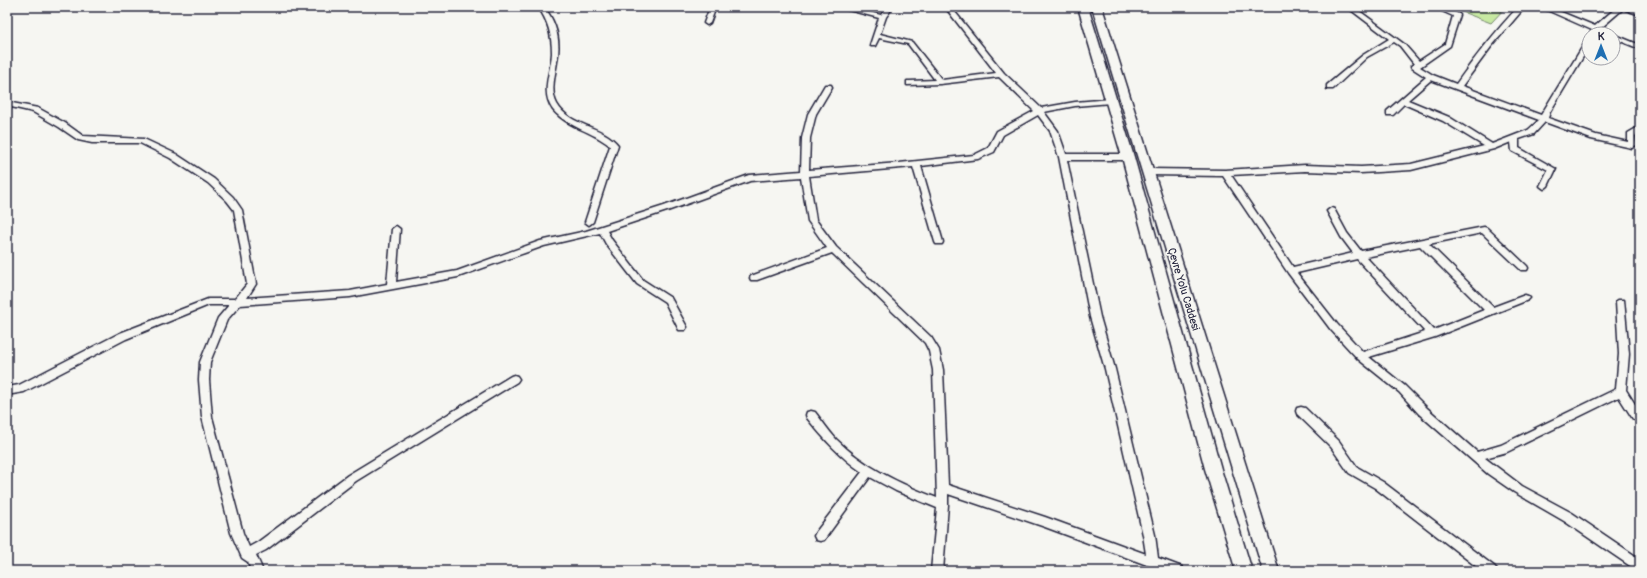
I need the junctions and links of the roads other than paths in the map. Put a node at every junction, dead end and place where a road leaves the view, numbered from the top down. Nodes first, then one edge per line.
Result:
1 (541, 7) edge
2 (712, 7) edge
3 (840, 7) edge
4 (890, 7) edge
5 (948, 7) edge
6 (1083, 7) edge
7 (1097, 7) edge
8 (1350, 7) edge
9 (1436, 7) edge
10 (1522, 7) edge
11 (1543, 7) edge
12 (1622, 7) edge
13 (1640, 13) edge
14 (883, 17) junction
15 (707, 23) dead end
16 (1583, 26) edge
17 (1601, 26) edge
18 (878, 35) junction
19 (1394, 38) junction
20 (1621, 39) edge
21 (873, 45) dead end
22 (1640, 47) edge
23 (1581, 54) edge
24 (1418, 66) junction
25 (1001, 75) junction
26 (1430, 77) junction
27 (940, 82) junction
28 (910, 83) dead end
29 (828, 87) dead end
30 (1330, 87) dead end
31 (1458, 87) junction
32 (1111, 101) junction
33 (1404, 101) junction
34 (7, 104) edge
35 (1039, 111) junction
36 (1390, 113) dead end
37 (1544, 119) junction
38 (1640, 128) edge
39 (1515, 139) junction
40 (1491, 147) junction
41 (1063, 157) junction
42 (1128, 157) junction
43 (916, 164) junction
44 (1149, 172) junction
45 (1225, 173) junction
46 (805, 174) junction
47 (1544, 186) dead end
48 (1331, 211) dead end
49 (589, 222) dead end
50 (396, 229) dead end
51 (602, 229) junction
52 (939, 242) dead end
53 (1420, 242) junction
54 (833, 249) junction
55 (1359, 255) junction
56 (1524, 268) dead end
57 (1291, 271) junction
58 (754, 278) dead end
59 (391, 286) junction
60 (1525, 298) dead end
61 (238, 302) junction
62 (1620, 302) dead end
63 (1491, 311) junction
64 (682, 327) dead end
65 (1432, 334) junction
66 (1361, 356) junction
67 (514, 379) dead end
68 (7, 391) edge
69 (1621, 391) junction
70 (1301, 410) dead end
71 (811, 415) dead end
72 (1640, 419) edge
73 (1476, 458) junction
74 (869, 471) junction
75 (943, 488) junction
76 (943, 505) junction
77 (820, 536) dead end
78 (246, 554) junction
79 (1153, 562) junction
80 (1640, 566) edge
81 (257, 571) edge
82 (937, 571) edge
83 (1178, 571) edge
84 (1244, 571) edge
85 (1271, 571) edge
86 (1491, 571) edge

1 - 49 street
2 - 15 street
3 - 14 street
4 - 14 street
5 - 25 street
6 - 32 highway, Çevre Yolu Caddesi
7 - 44 highway, Çevre Yolu Caddesi
8 - 19 street
9 - 24 street
10 - 31 street
11 - 16 street
12 - 13 street
12 - 17 street
14 - 18 street
18 - 21 street
18 - 27 street
19 - 24 street
19 - 30 street
20 - 22 street
23 - 37 street
24 - 26 street
25 - 27 street
25 - 35 street
26 - 31 street
26 - 33 street
27 - 28 street
29 - 46 street
31 - 37 street
32 - 35 street
32 - 42 highway, Çevre Yolu Caddesi
33 - 36 street
33 - 40 street
34 - 61 street
35 - 41 street
35 - 43 street
37 - 38 street
37 - 39 street
39 - 40 street
39 - 47 street
40 - 45 street
41 - 42 street
41 - 79 street
42 - 84 highway, Çevre Yolu Caddesi
43 - 46 street
43 - 52 street
44 - 45 street
44 - 85 highway, Çevre Yolu Caddesi
45 - 57 street
46 - 51 street
46 - 54 street
48 - 55 street
50 - 59 street
51 - 59 street
51 - 64 street
53 - 55 street
53 - 56 street
53 - 63 street
54 - 58 street
54 - 75 street
55 - 57 street
55 - 65 street
57 - 66 street
59 - 61 street
60 - 63 street
61 - 68 street
61 - 78 street
62 - 69 street
63 - 65 street
65 - 66 street
66 - 73 street
67 - 78 street
69 - 72 street
69 - 73 street
70 - 86 street
71 - 74 street
73 - 80 street
74 - 76 street
74 - 77 street
75 - 76 street
75 - 79 street
76 - 82 street
78 - 81 street
79 - 83 street

